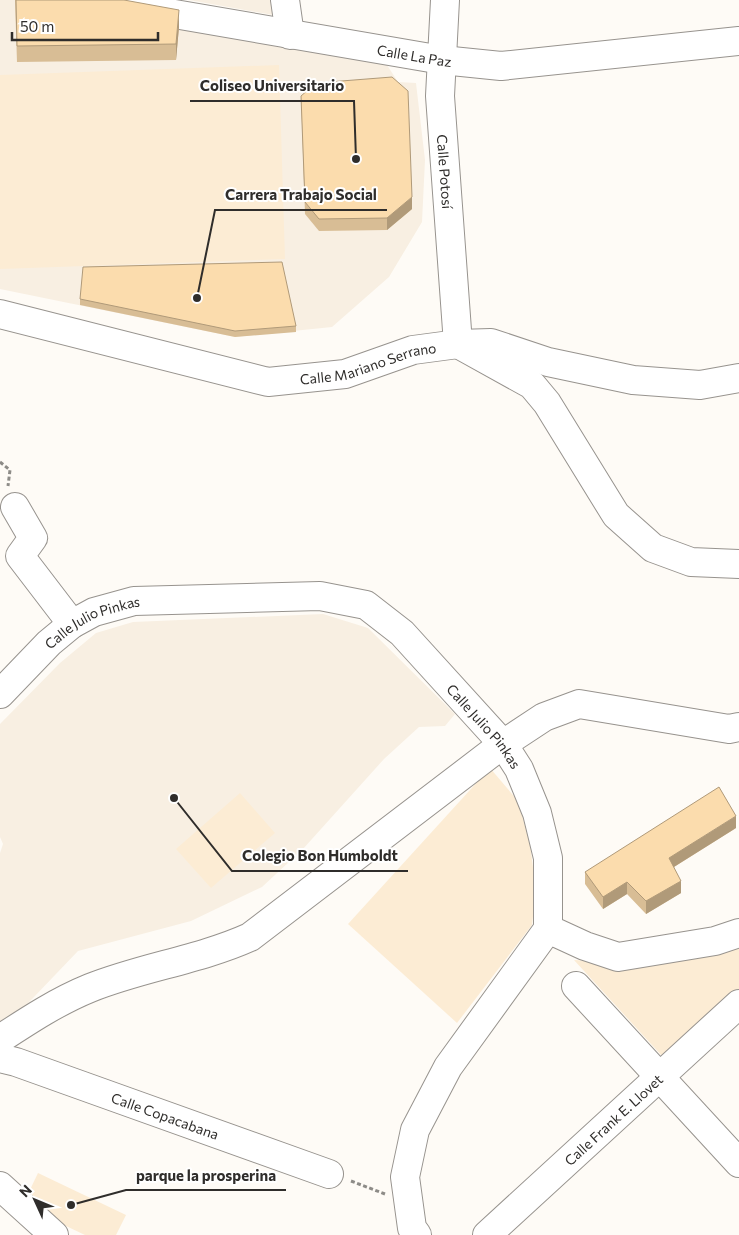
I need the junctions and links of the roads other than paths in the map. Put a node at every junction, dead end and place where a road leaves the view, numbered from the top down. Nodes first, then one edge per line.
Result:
1 (93, 0) edge
2 (285, 0) edge
3 (445, 0) edge
4 (290, 36) junction
5 (739, 41) edge
6 (442, 60) junction
7 (0, 314) edge
8 (458, 344) junction
9 (739, 378) edge
10 (15, 507) dead end
11 (739, 564) edge
12 (72, 624) junction
13 (0, 694) edge
14 (739, 727) edge
15 (503, 744) junction
16 (548, 929) junction
17 (739, 933) edge
18 (576, 986) dead end
19 (739, 1004) edge
20 (0, 1039) edge
21 (0, 1058) edge
22 (660, 1076) junction
23 (739, 1164) edge
24 (329, 1174) road end
25 (0, 1186) edge
26 (54, 1235) edge
27 (417, 1235) edge
28 (487, 1235) edge

1 - 4 street, Calle La Paz
2 - 4 street
3 - 6 street, Calle Potosí
4 - 6 street, Calle La Paz
5 - 6 street, Calle La Paz
6 - 8 street, Calle Potosí
7 - 8 street, Calle Mariano Serrano
8 - 9 street, Calle Mariano Serrano
8 - 11 street
10 - 12 street
12 - 13 street, Calle Julio Pinkas
12 - 15 street, Calle Julio Pinkas
14 - 15 street
15 - 16 street, Calle Julio Pinkas
15 - 20 street
16 - 17 street
16 - 27 street
18 - 22 street
19 - 22 street, Calle Frank E. Llovet
21 - 24 street, Calle Copacabana
22 - 23 street
22 - 28 street, Calle Frank E. Llovet
25 - 26 street

